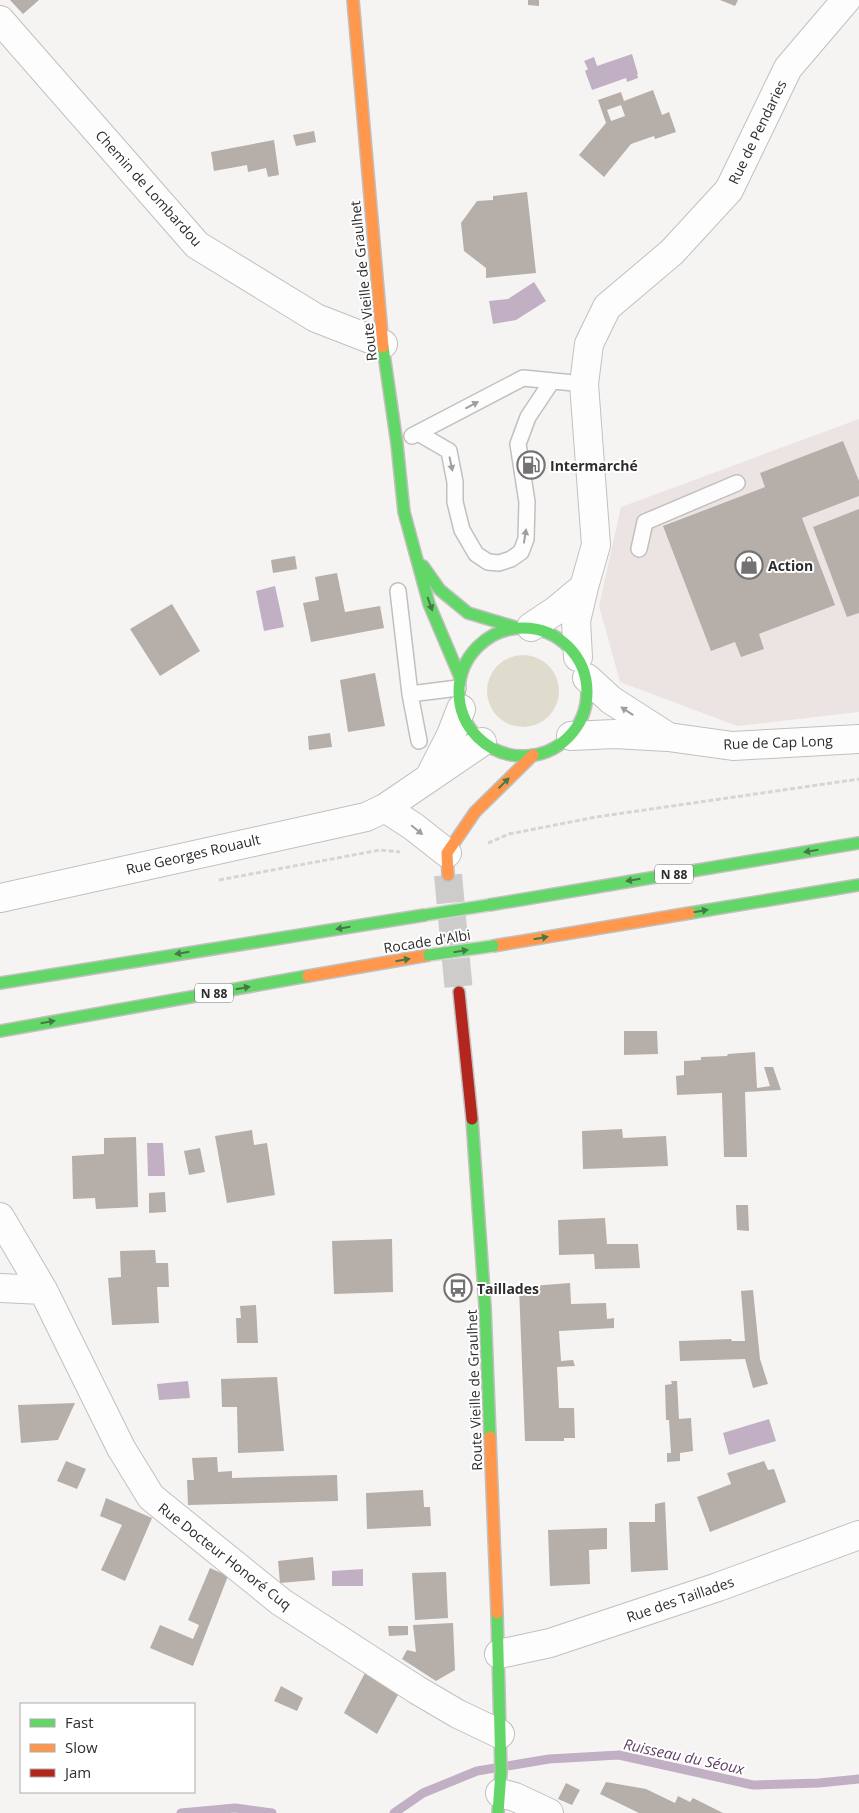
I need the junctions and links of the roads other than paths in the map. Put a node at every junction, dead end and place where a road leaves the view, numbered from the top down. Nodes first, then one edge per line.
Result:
1 (353, 0) edge
2 (846, 0) edge
3 (0, 20) edge
4 (383, 344) junction
5 (552, 381) junction
6 (584, 384) junction
7 (418, 433) junction
8 (397, 444) junction
9 (737, 483) dead end
10 (639, 549) dead end
11 (416, 557) junction
12 (584, 587) junction
13 (398, 591) dead end
14 (523, 627) junction
15 (582, 667) junction
16 (460, 691) junction
17 (410, 694) junction
18 (571, 736) junction
19 (668, 737) junction
20 (859, 739) edge
21 (419, 741) dead end
22 (490, 750) junction
23 (534, 755) junction
24 (429, 780) junction
25 (483, 785) dead end
26 (386, 808) junction
27 (474, 812) junction
28 (859, 843) edge
29 (448, 864) joint
30 (859, 884) edge
31 (0, 898) edge
32 (0, 983) edge
33 (459, 992) tunnel mouth
34 (0, 1031) edge
35 (0, 1216) edge
36 (0, 1288) edge
37 (43, 1290) junction
38 (859, 1535) edge
39 (499, 1654) junction
40 (500, 1746) junction
41 (500, 1793) edge
42 (549, 1813) edge

1 - 4 main road, Route Vieille de Graulhet
2 - 6 street, Rue de Pendaries
3 - 4 street, Chemin de Lombardou
4 - 8 main road, Route Vieille de Graulhet
5 - 6 lane
7 -> 5 lane
7 -> 5 lane
6 - 12 street, Rue de Pendaries
7 - 8 lane
8 - 11 main road, Route Vieille de Graulhet
9 - 10 lane
11 - 14 main road, Route Vieille de Graulhet
11 -> 16 main road, Route Vieille de Graulhet
12 - 14 street
12 - 15 street, Rue de Pendaries
13 - 17 lane
14 - 15 main road
14 - 16 main road
15 - 18 main road
19 -> 15 street, Rue de Cap Long
16 - 17 lane
16 - 22 main road
16 - 24 street
17 - 21 lane
18 - 19 street, Rue de Cap Long
18 - 23 main road
19 - 20 street, Rue de Cap Long
22 - 23 main road
22 - 24 street, Rue Georges Rouault
27 -> 23 main road
24 - 26 street, Rue Georges Rouault
25 - 27 main road
26 -> 29 street
26 - 31 street, Rue Georges Rouault
27 - 29 main road
28 -> 32 main road, Rocade d'Albi / N 88, bridge
34 -> 30 main road, Rocade d'Albi / N 88, bridge
33 - 39 main road, Route Vieille de Graulhet
35 - 37 street, Rue Docteur Honoré Cuq
36 - 37 street
37 - 40 street, Rue Docteur Honoré Cuq
38 - 39 street, Rue des Taillades
39 - 40 main road, Route Vieille de Graulhet
40 - 41 main road, Route Vieille de Graulhet
41 - 42 street

